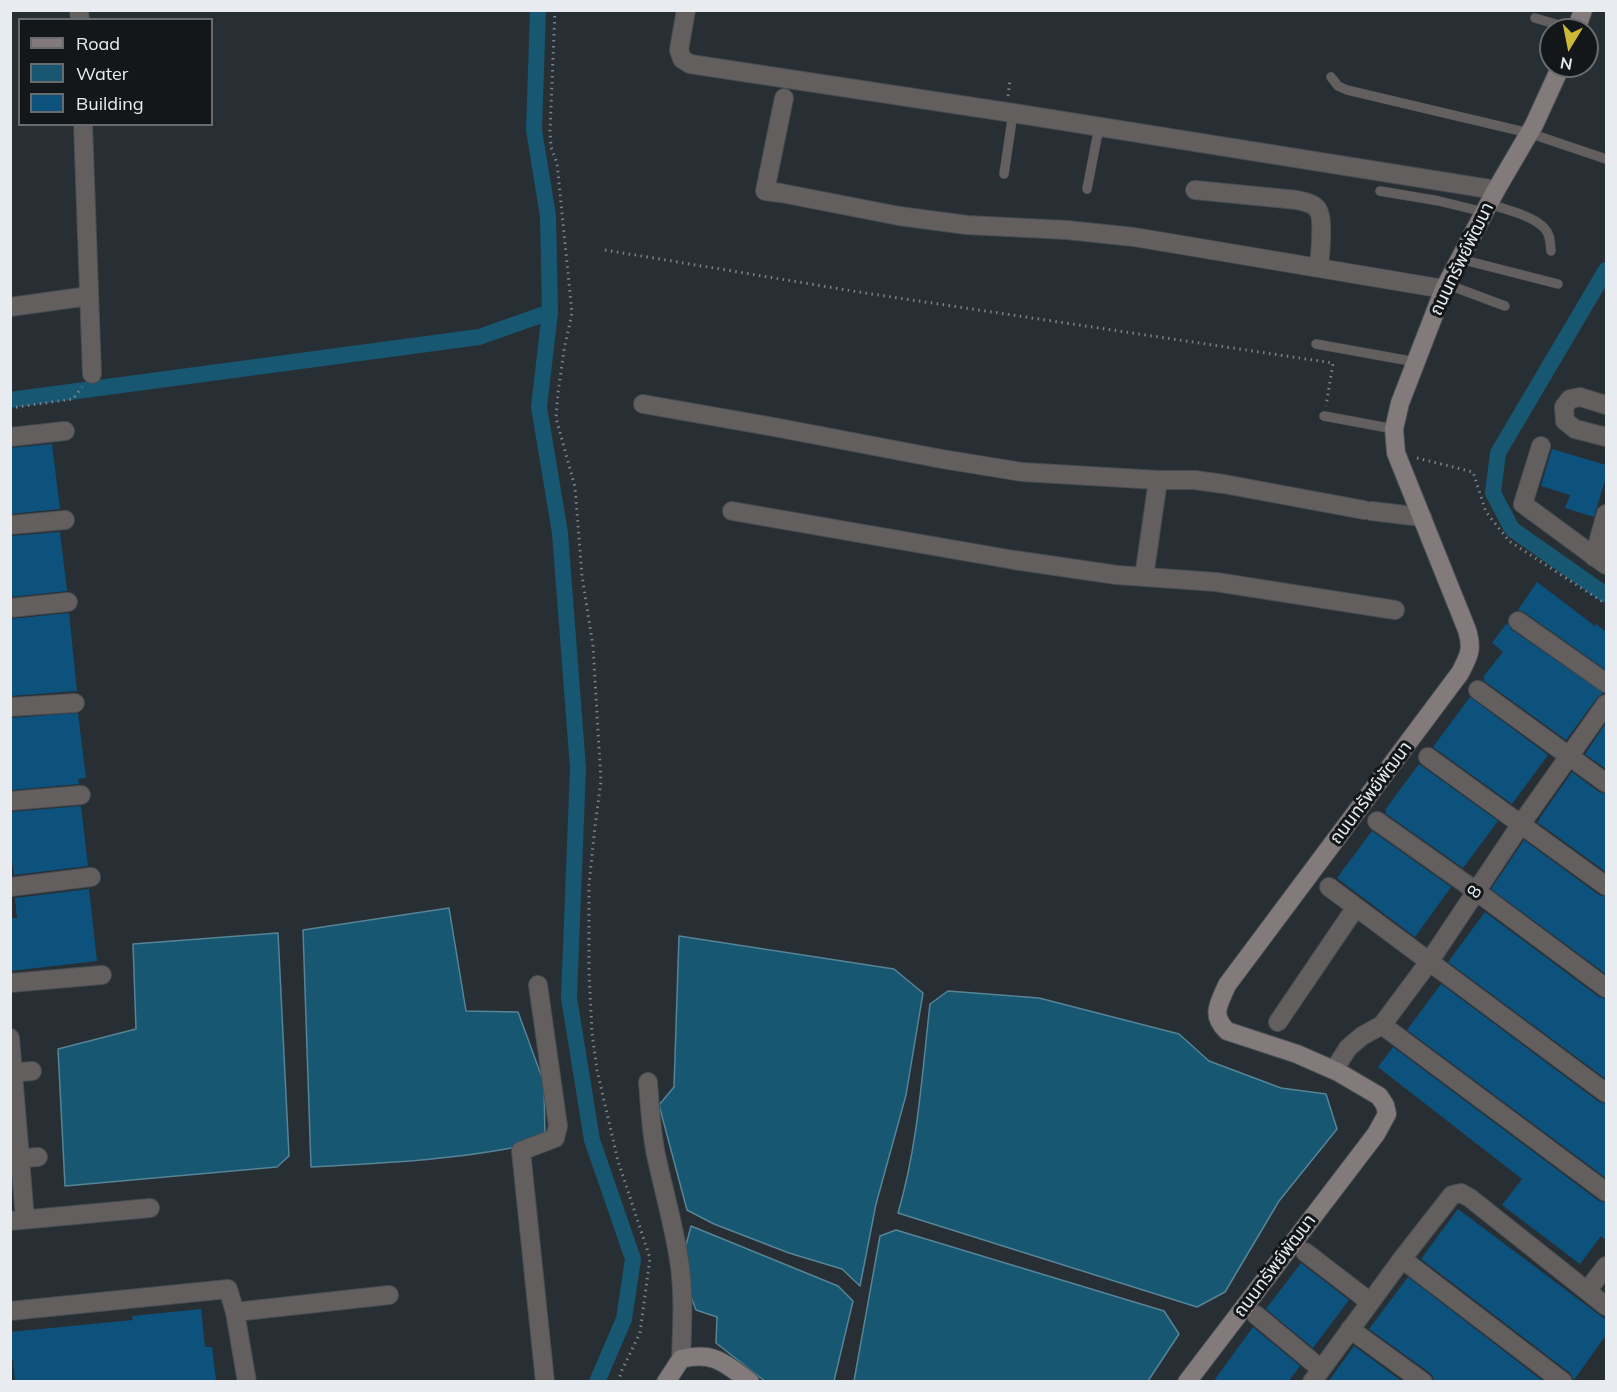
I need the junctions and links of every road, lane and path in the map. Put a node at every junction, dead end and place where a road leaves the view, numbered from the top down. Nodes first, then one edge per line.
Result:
1 (555, 10) edge
2 (686, 10) edge
3 (1535, 18) dead end
4 (1539, 19) edge
5 (1331, 77) dead end
6 (1555, 78) edge
7 (784, 98) dead end
8 (1013, 113) junction
9 (83, 126) edge
10 (1099, 127) junction
11 (1529, 133) junction
12 (1606, 159) edge
13 (1004, 174) dead end
14 (1088, 189) dead end
15 (1195, 190) dead end
16 (1380, 190) dead end
17 (1490, 202) junction
18 (605, 250) dead end
19 (1551, 252) dead end
20 (1460, 259) junction
21 (1319, 268) junction
22 (1558, 284) dead end
23 (1445, 286) junction
24 (89, 296) junction
25 (1505, 306) dead end
26 (10, 307) edge
27 (1316, 344) dead end
28 (1416, 362) junction
29 (92, 374) dead end
30 (73, 399) dead end
31 (643, 404) dead end
32 (1606, 405) edge
33 (10, 408) edge
34 (1324, 416) joint
35 (1394, 429) junction
36 (65, 430) dead end
37 (10, 437) edge
38 (1606, 437) edge
39 (1541, 446) dead end
40 (1396, 453) junction
41 (1158, 480) junction
42 (732, 511) dead end
43 (1606, 514) edge
44 (1422, 517) junction
45 (65, 520) dead end
46 (10, 525) edge
47 (1600, 561) edge
48 (1144, 577) junction
49 (68, 602) dead end
50 (1606, 604) edge
51 (10, 608) edge
52 (1395, 610) dead end
53 (1518, 621) dead end
54 (1606, 683) edge
55 (1478, 690) dead end
56 (75, 703) dead end
57 (1606, 704) edge
58 (10, 707) edge
59 (1569, 756) junction
60 (1428, 757) dead end
61 (1606, 783) edge
62 (81, 795) dead end
63 (10, 801) edge
64 (1377, 821) dead end
65 (1521, 824) junction
66 (91, 877) dead end
67 (1606, 886) edge
68 (10, 887) edge
69 (1329, 887) dead end
70 (1476, 891) junction
71 (1356, 907) junction
72 (1430, 962) junction
73 (102, 975) dead end
74 (10, 982) edge
75 (538, 985) dead end
76 (1606, 988) edge
77 (1278, 1022) dead end
78 (1382, 1025) junction
79 (10, 1038) edge
80 (1334, 1070) junction
81 (32, 1071) dead end
82 (12, 1073) edge
83 (648, 1082) dead end
84 (1606, 1093) edge
85 (38, 1157) dead end
86 (15, 1159) edge
87 (1606, 1192) edge
88 (150, 1208) dead end
89 (18, 1220) edge
90 (1305, 1251) dead end
91 (1402, 1259) junction
92 (1606, 1266) edge
93 (1587, 1291) junction
94 (389, 1295) dead end
95 (1370, 1302) junction
96 (1606, 1306) edge
97 (10, 1311) edge
98 (235, 1312) junction
99 (1256, 1315) dead end
100 (1350, 1329) junction
101 (681, 1359) junction
102 (1316, 1375) edge
103 (1191, 1380) edge
104 (247, 1382) edge
105 (545, 1382) edge
106 (618, 1382) edge
107 (666, 1382) edge
108 (750, 1382) edge
109 (1423, 1382) edge
110 (1563, 1382) edge

1 - 106 path
2 - 8 street
3 - 4 lane
5 - 11 lane
6 - 11 street, ถนนทรัพย์พัฒนา
7 - 21 street
8 - 10 street
8 - 13 lane
9 - 24 street
10 - 14 lane
10 - 17 street
11 - 12 lane
11 - 17 street, ถนนทรัพย์พัฒนา
15 - 21 street
16 - 17 lane
17 - 19 lane
17 - 20 street, ถนนทรัพย์พัฒนา
18 - 34 path
20 - 22 lane
20 - 23 street, ถนนทรัพย์พัฒนา
21 - 23 street
23 - 25 lane
23 - 28 street, ถนนทรัพย์พัฒนา
24 - 26 street
24 - 29 street
27 - 28 lane
28 - 35 street, ถนนทรัพย์พัฒนา
30 - 33 path
31 - 41 street
32 - 38 street
34 - 35 lane
35 - 40 street, ถนนทรัพย์พัฒนา
36 - 37 street
39 - 47 street
40 - 44 street, ถนนทรัพย์พัฒนา
40 - 50 path
41 - 44 street
41 - 48 street
42 - 48 street
43 - 47 street
44 - 80 street, ถนนทรัพย์พัฒนา
45 - 46 street
48 - 52 street
49 - 51 street
53 - 54 street
55 - 59 street
56 - 58 street
57 - 59 street, 8
59 - 61 street
59 - 65 street, 8
60 - 65 street
62 - 63 street
64 - 70 street
65 - 67 street
65 - 70 street, 8
66 - 68 street
69 - 71 street
70 - 72 street, 8
70 - 76 street
71 - 72 street
71 - 77 street
72 - 78 street, 8
72 - 84 street
73 - 74 street
75 - 105 street
78 - 80 street, 8
78 - 87 street
79 - 82 street
80 - 103 street, ถนนทรัพย์พัฒนา
81 - 82 street
82 - 86 street
83 - 101 street
85 - 86 street
86 - 89 street
88 - 89 street
90 - 95 street
91 - 93 street
91 - 95 street
91 - 110 street
92 - 93 street
93 - 96 street
94 - 98 street
95 - 100 street
97 - 98 street
98 - 104 street
99 - 102 street
100 - 102 street
100 - 109 street
101 - 107 street
101 - 108 street

